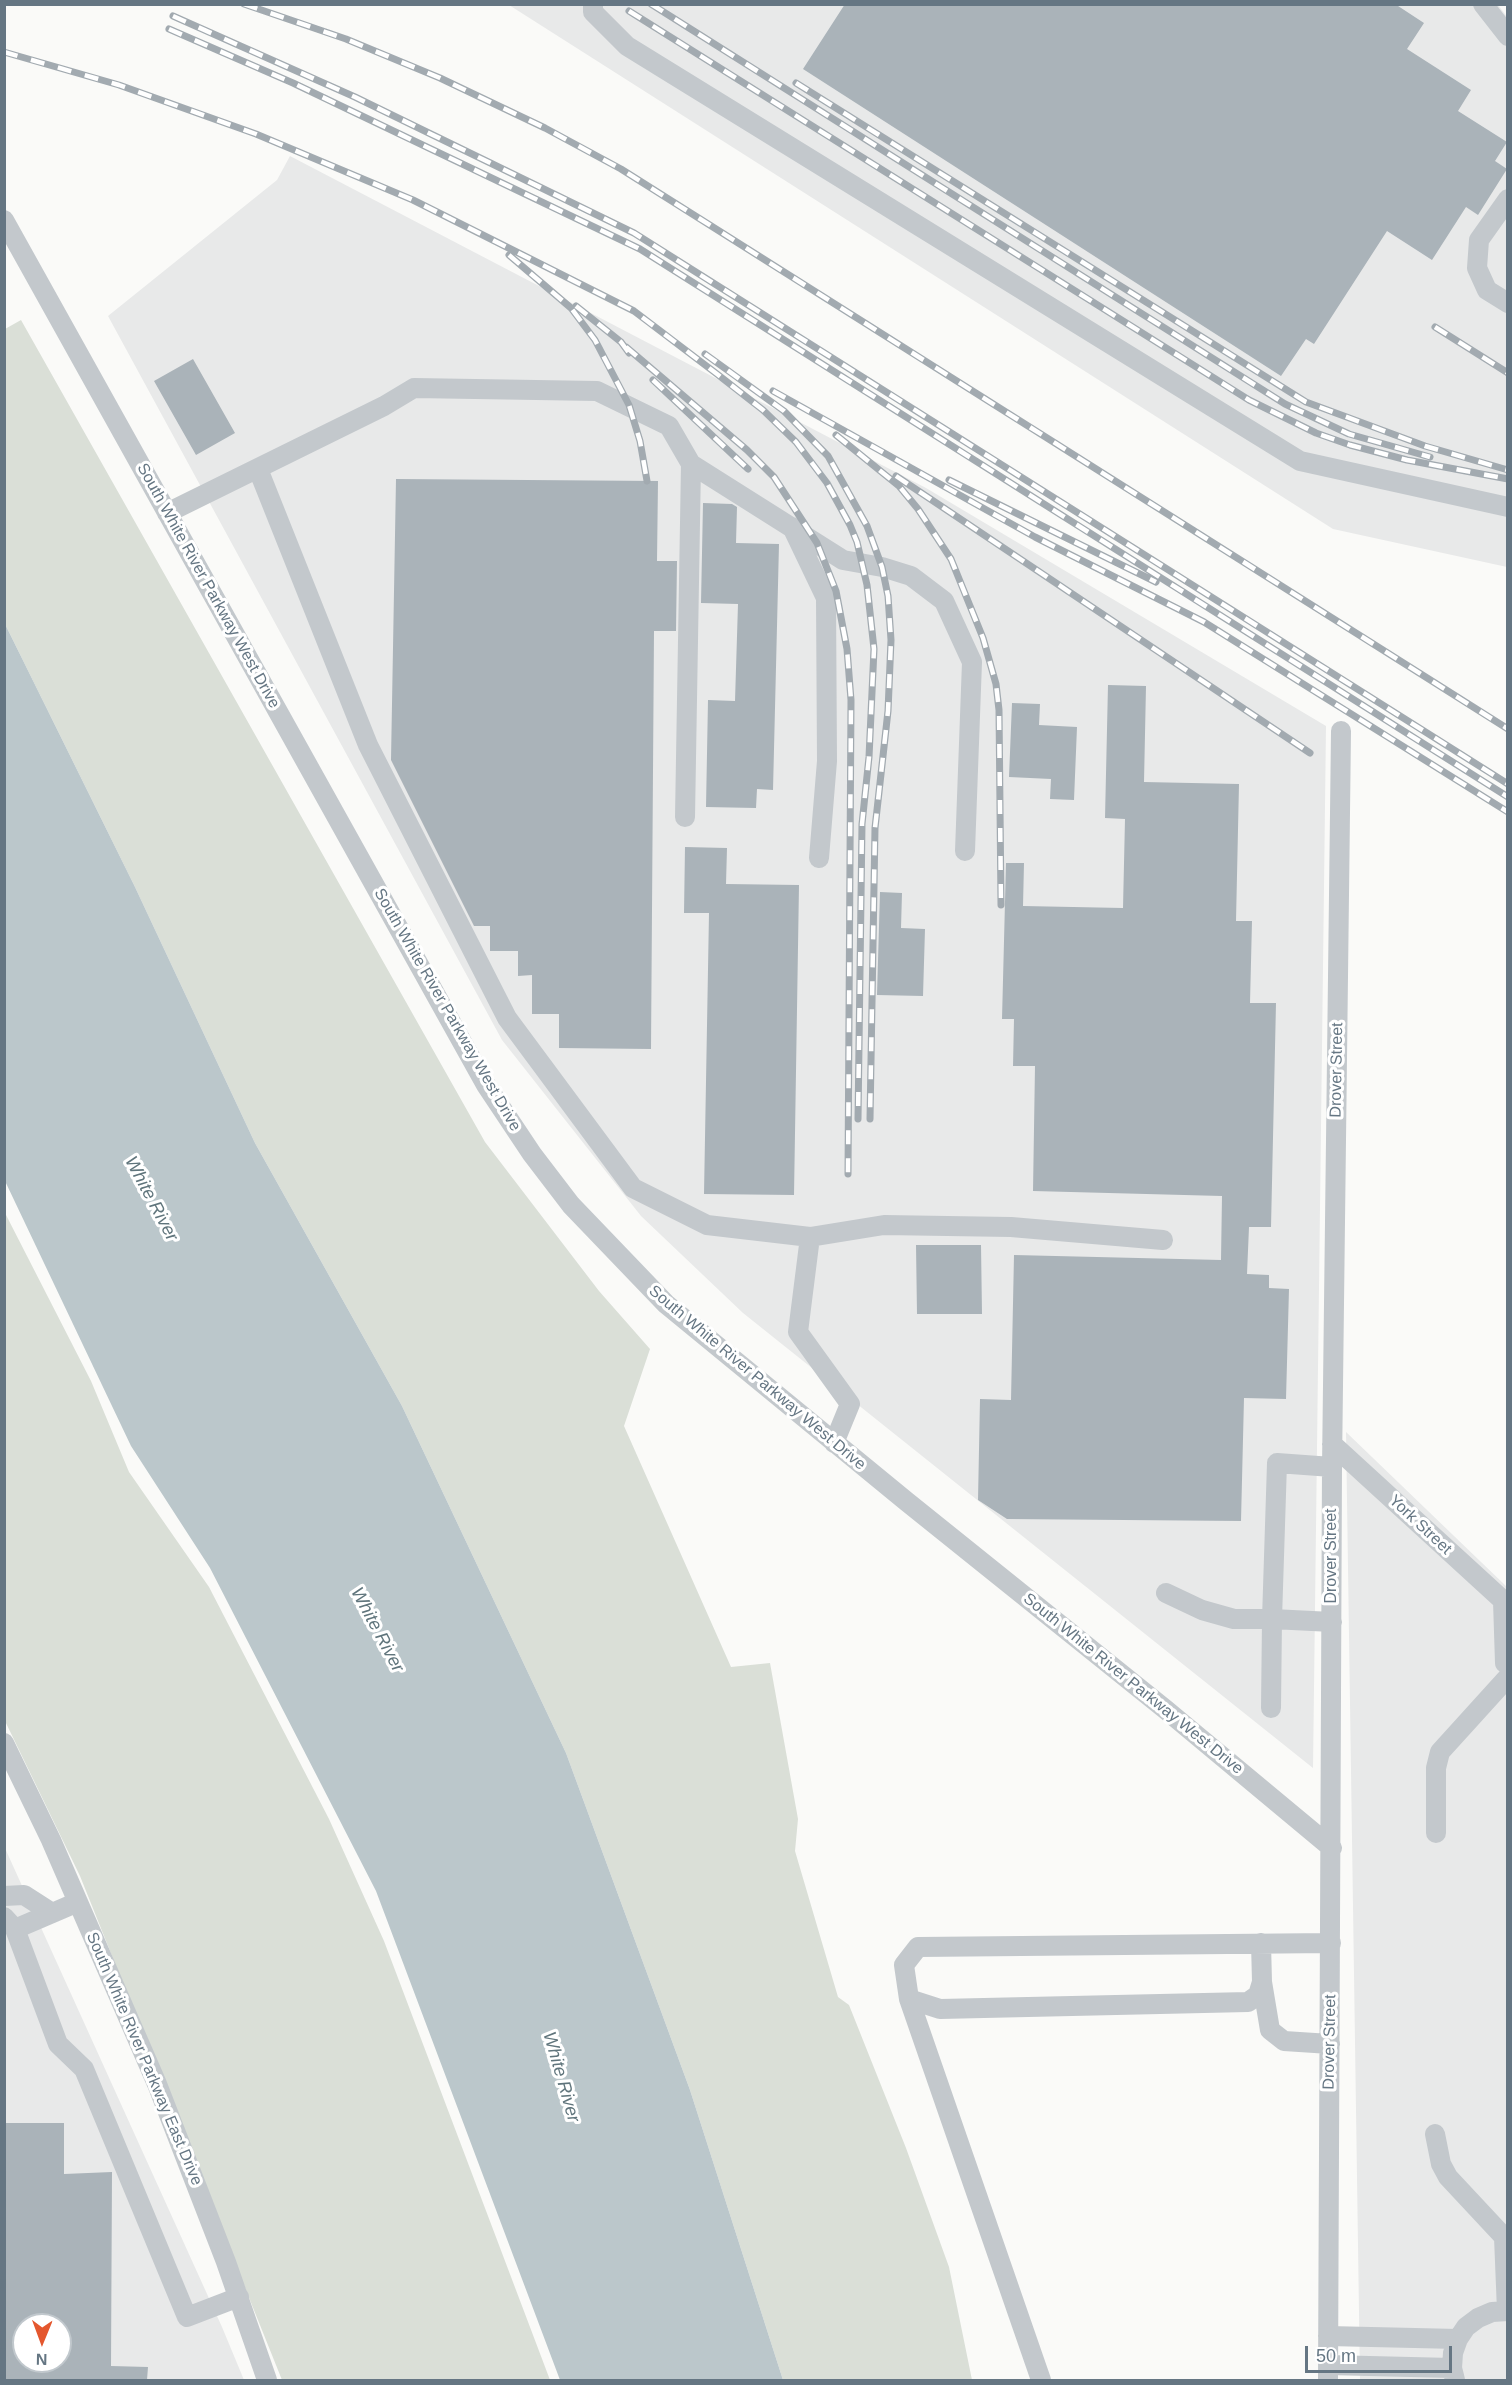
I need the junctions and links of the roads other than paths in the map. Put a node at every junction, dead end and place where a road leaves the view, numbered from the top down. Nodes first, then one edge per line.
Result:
1 (593, 4) edge
2 (1483, 4) edge
3 (1508, 36) edge
4 (1508, 199) edge
5 (4, 220) edge
6 (1508, 303) edge
7 (691, 464) junction
8 (258, 469) junction
9 (1508, 507) edge
10 (168, 513) junction
11 (791, 526) junction
12 (1341, 731) dead end
13 (685, 817) dead end
14 (965, 851) dead end
15 (819, 858) dead end
16 (810, 1237) junction
17 (1163, 1240) dead end
18 (834, 1443) junction
19 (1332, 1444) junction
20 (1332, 1467) junction
21 (1166, 1593) dead end
22 (1505, 1603) edge
23 (1272, 1619) junction
24 (1332, 1622) junction
25 (1507, 1668) edge
26 (1271, 1708) dead end
27 (4, 1743) edge
28 (1436, 1833) dead end
29 (1332, 1848) junction
30 (4, 1896) edge
31 (78, 1902) junction
32 (52, 1913) junction
33 (10, 1923) edge
34 (1261, 1943) junction
35 (1331, 1943) junction
36 (1262, 1982) junction
37 (909, 1999) junction
38 (1330, 2044) junction
39 (1435, 2134) dead end
40 (239, 2297) junction
41 (1507, 2311) edge
42 (1328, 2336) junction
43 (1458, 2339) junction
44 (1388, 2367) junction
45 (1328, 2373) edge
46 (1454, 2374) edge
47 (267, 2380) edge
48 (1041, 2380) edge
49 (1369, 2380) edge

1 - 9 street
2 - 3 street
4 - 6 street
5 - 10 street, South White River Parkway West Drive
7 - 8 street
7 - 11 street
7 - 13 street
8 - 10 street
8 - 16 street
10 - 18 street, South White River Parkway West Drive
11 - 14 street
11 - 15 street
12 - 19 street, Drover Street
16 - 17 street
16 - 18 street
18 - 29 street, South White River Parkway West Drive
19 - 20 street, Drover Street
19 - 22 street, York Street
20 - 23 street
20 - 24 street, Drover Street
21 - 23 street
22 - 25 street
23 - 24 street
23 - 26 street
24 - 29 street, Drover Street
25 - 28 street
27 - 31 street, South White River Parkway East Drive
29 - 35 street, Drover Street
30 - 32 street
31 - 32 street
31 - 40 street, South White River Parkway East Drive
32 - 33 street
33 - 40 street
34 - 35 street
34 - 36 street
34 - 37 street
35 - 38 street, Drover Street
36 - 37 street
36 - 38 street
37 - 48 street
38 - 42 street, Drover Street
39 - 41 street
40 - 47 street, South White River Parkway East Drive
41 - 43 street
42 - 43 street
42 - 45 street, Drover Street
43 - 46 street
44 - 45 street
44 - 46 street
44 - 49 street

